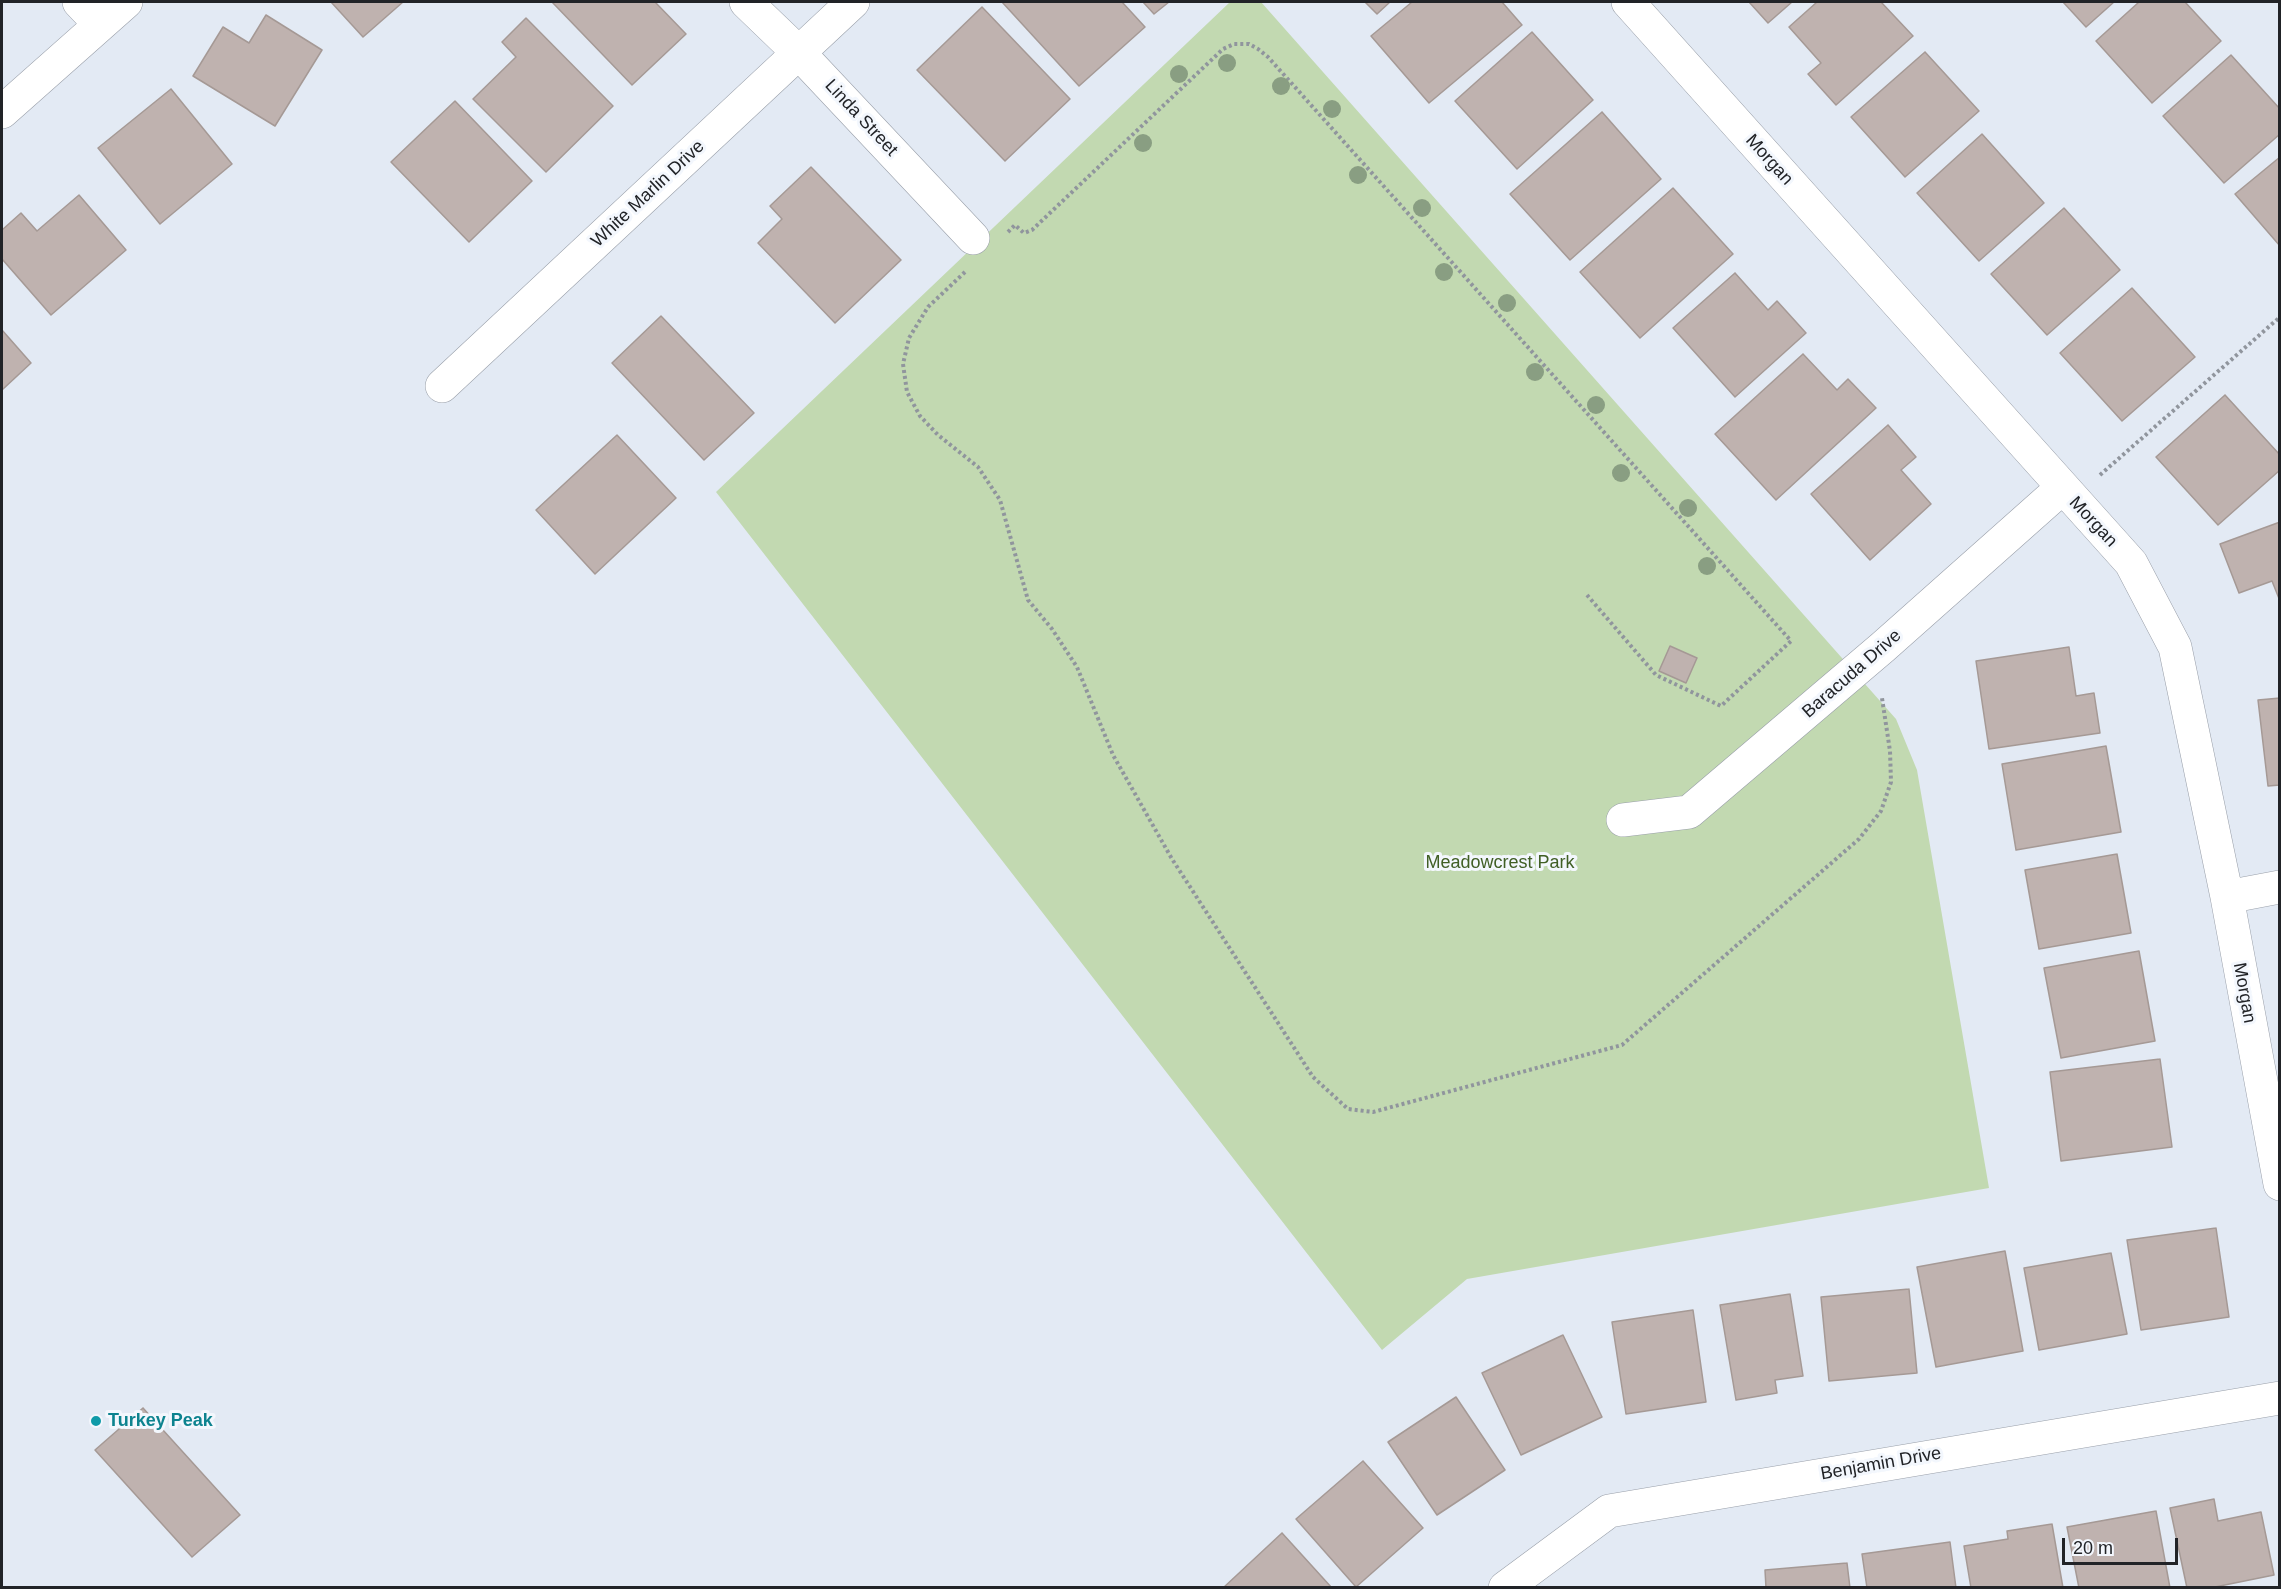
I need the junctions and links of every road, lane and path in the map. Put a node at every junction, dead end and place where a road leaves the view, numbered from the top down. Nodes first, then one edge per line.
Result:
1 (126, 2) edge
2 (746, 2) edge
3 (853, 2) edge
4 (1628, 2) edge
5 (90, 13) edge
6 (799, 53) junction
7 (2, 112) edge
8 (1007, 233) dead end
9 (972, 252) joint
10 (2280, 317) edge
11 (442, 386) dead end
12 (2067, 494) junction
13 (1587, 596) dead end
14 (1882, 698) dead end
15 (1623, 820) dead end
16 (2280, 887) edge
17 (2227, 897) junction
18 (2280, 1184) edge
19 (2280, 1398) edge
20 (1505, 1587) edge

1 - 5 street
2 - 6 street, Linda Street
3 - 6 street, White Marlin Drive
4 - 12 street, Morgan
5 - 7 street
6 - 9 street, Linda Street
6 - 11 street, White Marlin Drive
8 - 13 path
9 - 14 path
10 - 12 path
12 - 15 street, Baracuda Drive
12 - 17 street, Morgan
16 - 17 street
17 - 18 street, Morgan
19 - 20 street, Benjamin Drive

